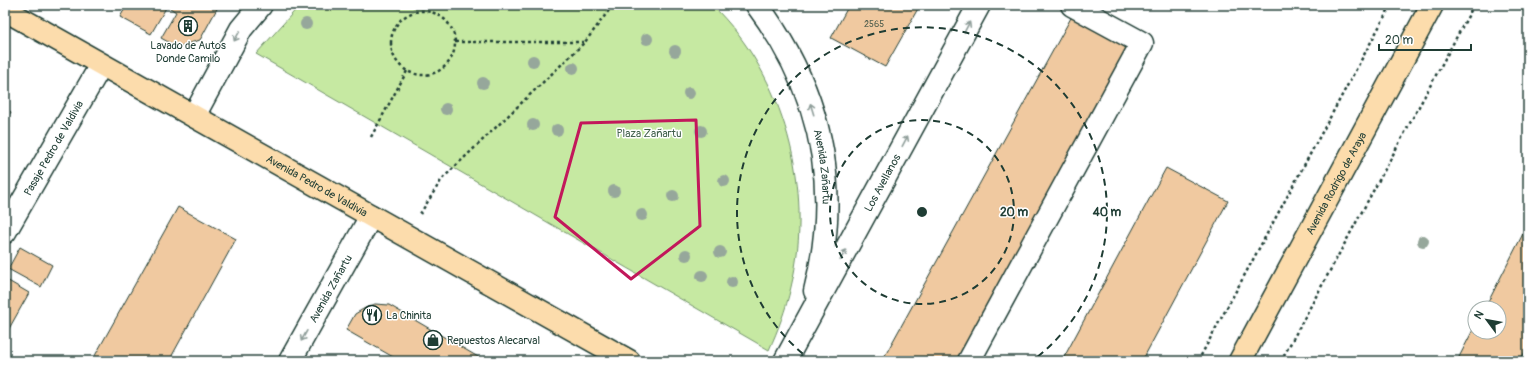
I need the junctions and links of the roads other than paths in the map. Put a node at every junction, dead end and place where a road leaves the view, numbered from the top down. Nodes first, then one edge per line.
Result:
1 (261, 5) edge
2 (757, 5) edge
3 (978, 5) edge
4 (1072, 5) edge
5 (1432, 5) edge
6 (5, 10) edge
7 (101, 64) junction
8 (194, 116) junction
9 (371, 216) junction
10 (5, 232) edge
11 (798, 339) junction
12 (290, 361) edge
13 (629, 361) edge
14 (785, 361) edge
15 (969, 361) edge
16 (1240, 361) edge

1 -> 8 street
11 -> 2 street, Avenida Zañartu
11 -> 3 street, Los Avellanos
4 - 15 street
5 - 16 main road, Avenida Rodrigo de Araya
6 - 7 main road, Avenida Pedro de Valdivia
7 - 8 main road, Avenida Pedro de Valdivia
7 - 10 street, Pasaje Pedro de Valdivia
8 - 9 main road, Avenida Pedro de Valdivia
9 -> 12 street, Avenida Zañartu
9 - 13 main road, Avenida Pedro de Valdivia
11 - 14 street, Los Avellanos

